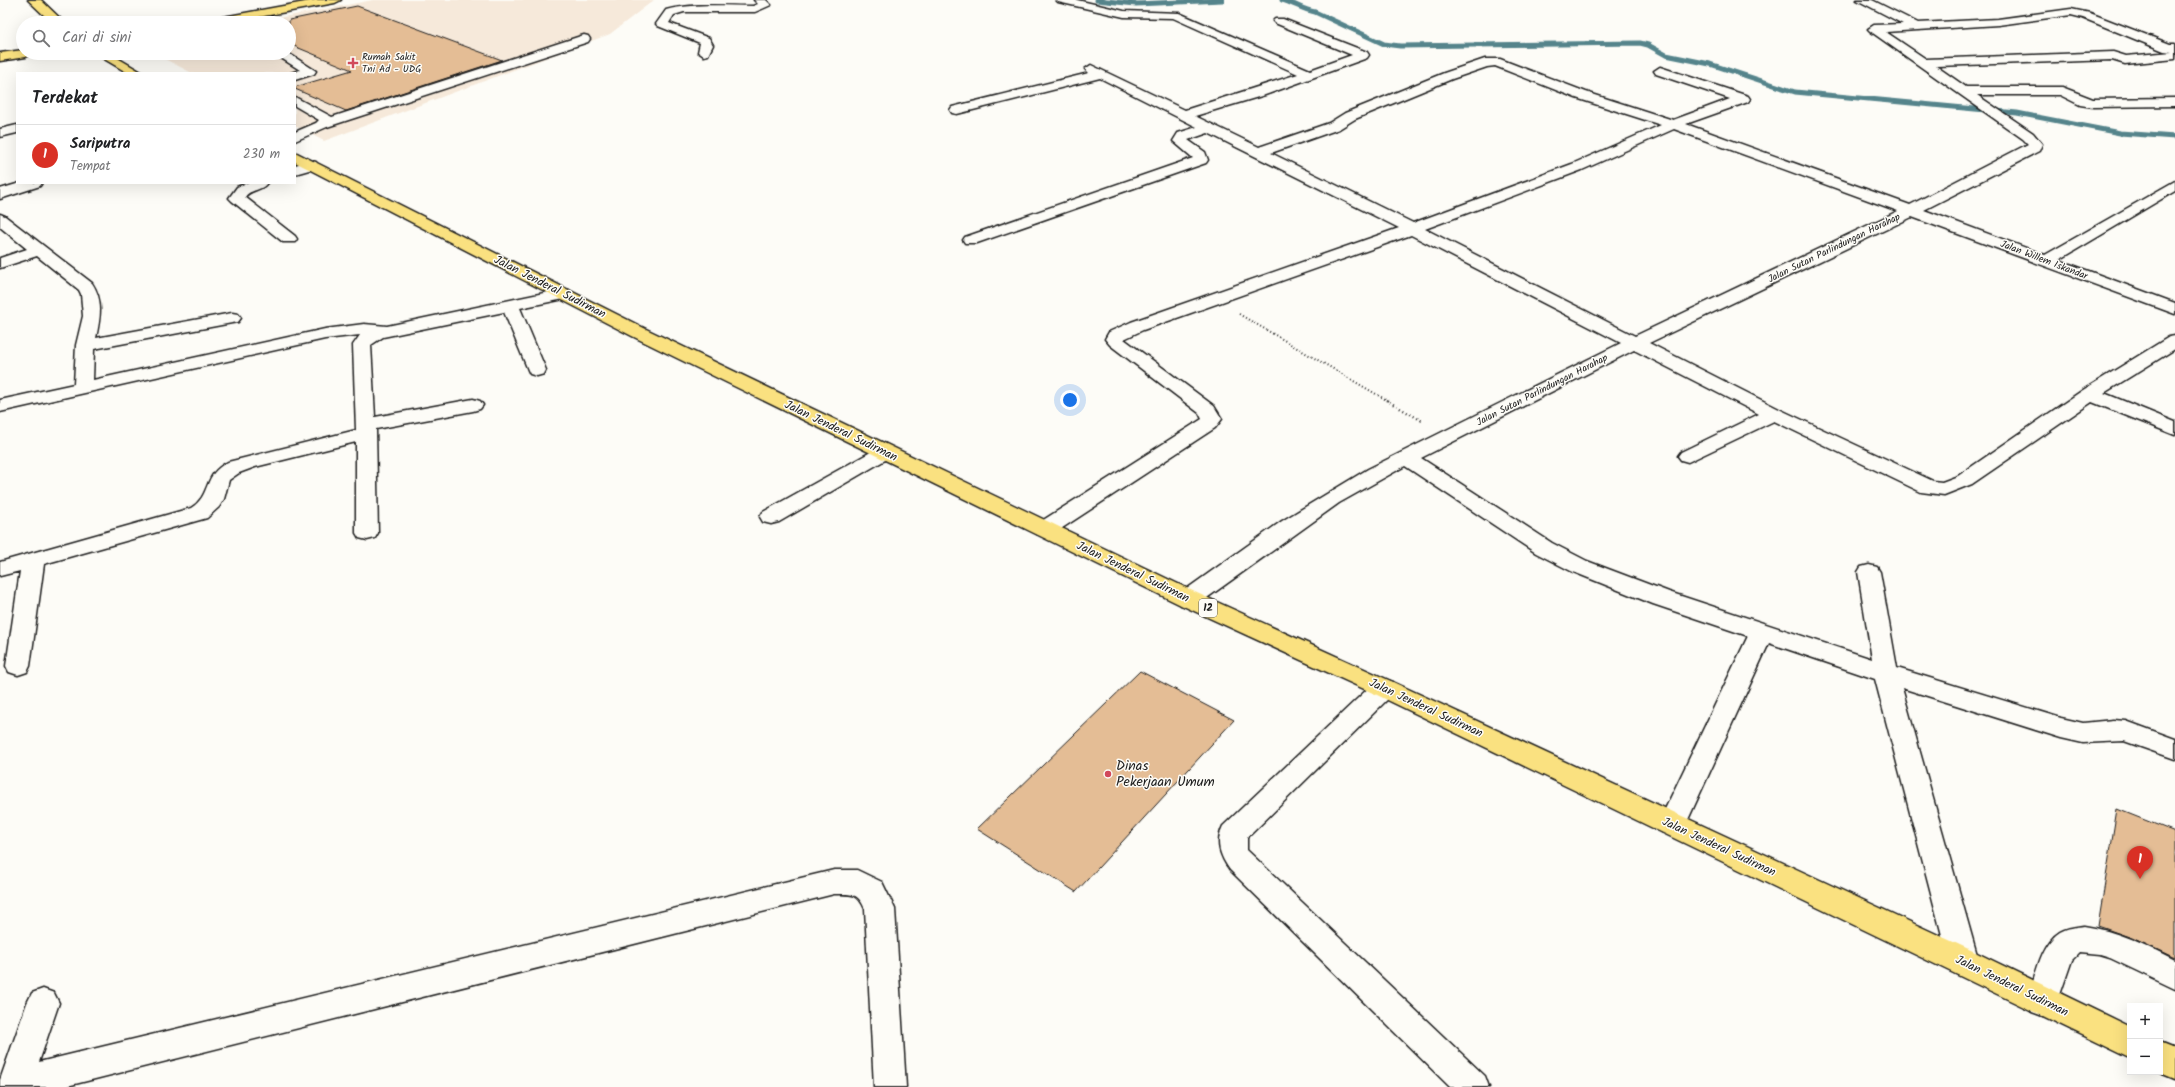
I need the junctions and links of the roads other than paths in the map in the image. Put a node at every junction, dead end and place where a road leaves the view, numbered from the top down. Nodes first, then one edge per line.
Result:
1 (34, 0) edge
2 (334, 0) edge
3 (760, 0) edge
4 (1062, 0) edge
5 (1863, 0) edge
6 (2054, 2) dead end
7 (2077, 13) junction
8 (51, 16) edge
9 (246, 16) edge
10 (1279, 21) dead end
11 (1917, 27) junction
12 (584, 39) dead end
13 (2173, 50) edge
14 (704, 52) dead end
15 (16, 55) edge
16 (0, 57) edge
17 (113, 60) edge
18 (291, 60) edge
19 (1922, 63) junction
20 (1660, 71) dead end
21 (135, 72) edge
22 (1309, 74) junction
23 (296, 76) edge
24 (1964, 91) junction
25 (296, 102) edge
26 (2175, 102) edge
27 (957, 110) dead end
28 (1184, 115) junction
29 (324, 124) junction
30 (1674, 124) junction
31 (1209, 128) junction
32 (16, 129) edge
33 (0, 133) edge
34 (296, 137) edge
35 (1260, 152) junction
36 (300, 164) edge
37 (32, 184) edge
38 (257, 184) edge
39 (2175, 185) edge
40 (0, 194) edge
41 (1913, 210) junction
42 (0, 219) edge
43 (1414, 230) junction
44 (289, 240) dead end
45 (971, 240) dead end
46 (39, 250) junction
47 (2047, 261) junction
48 (0, 263) edge
49 (563, 294) junction
50 (510, 305) junction
51 (2175, 309) edge
52 (232, 318) dead end
53 (386, 331) junction
54 (2175, 341) edge
55 (1634, 344) junction
56 (85, 345) junction
57 (537, 370) dead end
58 (83, 389) junction
59 (2090, 394) junction
60 (474, 405) dead end
61 (0, 406) edge
62 (1774, 414) junction
63 (2175, 429) edge
64 (366, 430) junction
65 (885, 452) junction
66 (1688, 456) dead end
67 (1407, 458) junction
68 (771, 517) dead end
69 (1045, 529) junction
70 (367, 533) dead end
71 (32, 560) junction
72 (0, 569) edge
73 (1869, 572) dead end
74 (1189, 599) junction
75 (1762, 632) junction
76 (18, 666) dead end
77 (1886, 673) junction
78 (1384, 688) junction
79 (2175, 749) edge
80 (1672, 824) junction
81 (1964, 962) junction
82 (2175, 975) edge
83 (2043, 1002) junction
84 (43, 1003) dead end
85 (2127, 1042) edge
86 (2163, 1058) edge
87 (2175, 1064) edge
88 (15, 1085) edge
89 (890, 1087) edge
90 (1472, 1087) edge

1 - 8 main road
2 - 9 main road
3 - 14 street
4 - 22 street
5 - 11 street
6 - 7 street
7 - 11 street, Jalan Sutan Parlindungan Harahap
7 - 13 street, Jalan Sutan Parlindungan Harahap
10 - 22 street
11 - 19 street, Jalan Sutan Parlindungan Harahap
12 - 29 street
13 - 19 street
15 - 16 main road
17 - 21 main road
18 - 23 street
19 - 24 street, Jalan Sutan Parlindungan Harahap
20 - 30 street
22 - 28 street
24 - 26 street
24 - 41 street, Jalan Sutan Parlindungan Harahap
25 - 29 street
27 - 28 street
28 - 31 street
29 - 34 street
30 - 35 street, Jalan Willem Iskandar
30 - 41 street, Jalan Willem Iskandar
30 - 43 street
31 - 35 street
31 - 45 street
32 - 33 street
35 - 43 street
36 - 49 main road, Jalan Jenderal Sudirman / 12
37 - 40 street
38 - 44 street
39 - 47 street
41 - 47 street, Jalan Willem Iskandar
41 - 55 street, Jalan Sutan Parlindungan Harahap
42 - 46 street
43 - 55 street
43 - 69 street
46 - 48 street
46 - 56 street
47 - 51 street, Jalan Willem Iskandar
49 - 50 street
49 - 65 main road, Jalan Jenderal Sudirman / 12
50 - 53 street
50 - 57 street
52 - 56 street
53 - 58 street
53 - 64 street
54 - 59 street
55 - 62 street
55 - 67 street, Jalan Sutan Parlindungan Harahap
56 - 58 street
58 - 61 street
59 - 62 street
59 - 63 street
60 - 64 street
62 - 66 street
64 - 70 street
64 - 71 street
65 - 68 street
65 - 69 main road, Jalan Jenderal Sudirman / 12
67 - 74 street, Jalan Sutan Parlindungan Harahap
67 - 75 street
69 - 74 main road, Jalan Jenderal Sudirman / 12
71 - 72 street
71 - 76 street
73 - 77 street
74 - 78 main road, Jalan Jenderal Sudirman / 12
75 - 77 street
75 - 80 street
77 - 79 street
77 - 81 street
78 - 80 main road, Jalan Jenderal Sudirman / 12
78 - 90 street
80 - 81 main road, Jalan Jenderal Sudirman / 12
81 - 83 main road, Jalan Jenderal Sudirman / 12
82 - 83 street
83 - 85 main road, Jalan Jenderal Sudirman / 12
84 - 88 street
86 - 87 main road
88 - 89 street

